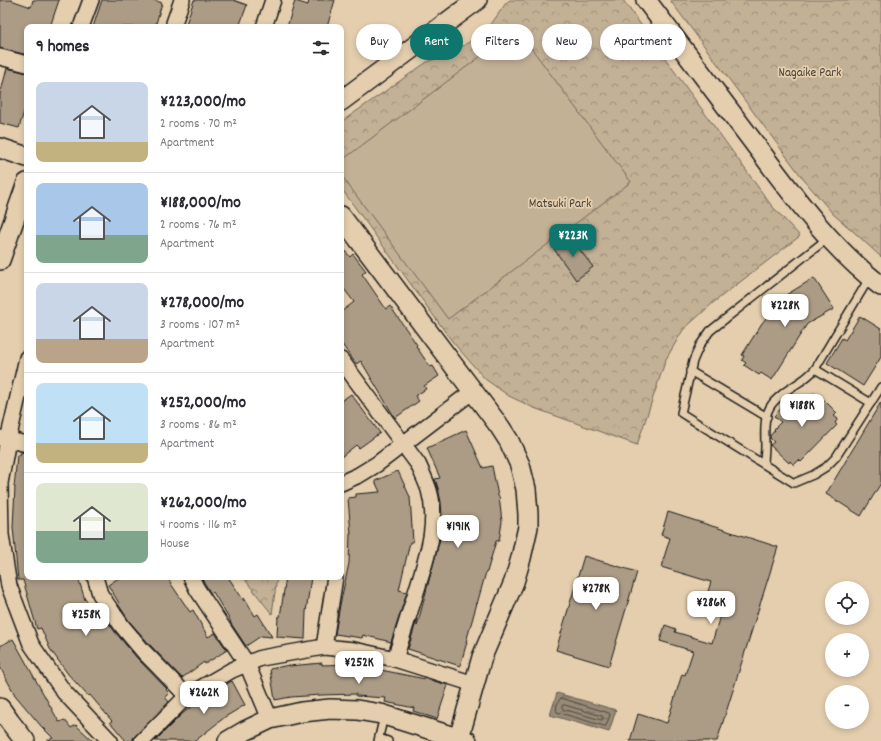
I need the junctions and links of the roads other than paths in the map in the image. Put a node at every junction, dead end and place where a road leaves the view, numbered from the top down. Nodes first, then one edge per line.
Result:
1 (91, 0) edge
2 (182, 0) edge
3 (273, 0) edge
4 (477, 0) edge
5 (646, 0) edge
6 (82, 24) edge
7 (174, 24) edge
8 (265, 24) edge
9 (0, 57) edge
10 (24, 63) edge
11 (344, 99) edge
12 (0, 148) edge
13 (24, 156) edge
14 (24, 192) edge
15 (344, 220) edge
16 (828, 237) junction
17 (0, 260) edge
18 (875, 282) edge
19 (344, 364) edge
20 (24, 369) edge
21 (816, 369) junction
22 (690, 371) junction
23 (881, 387) edge
24 (473, 391) junction
25 (871, 403) junction
26 (767, 417) junction
27 (4, 439) edge
28 (24, 443) edge
29 (404, 444) junction
30 (764, 464) junction
31 (344, 482) edge
32 (96, 580) edge
33 (192, 580) edge
34 (335, 580) edge
35 (324, 647) junction
36 (395, 659) junction
37 (247, 664) junction
38 (474, 684) junction
39 (187, 696) junction
40 (0, 708) edge
41 (385, 716) junction
42 (270, 719) junction
43 (378, 740) edge
44 (463, 740) edge
45 (25, 741) edge
46 (110, 741) edge
47 (142, 741) edge
48 (228, 741) edge
49 (388, 741) edge

1 - 6 street
2 - 7 street
3 - 8 street
4 - 11 street
5 - 16 street
9 - 10 street
12 - 13 street
14 - 17 street
15 - 24 street
16 - 18 street
16 - 22 lane
18 - 21 lane
19 - 29 street
20 - 27 street
21 - 25 lane
21 - 26 lane
22 - 26 lane
22 - 30 lane
23 - 25 lane
24 - 29 street
24 - 38 street
25 - 30 lane
26 - 30 lane
27 - 28 street
27 - 46 street
29 - 31 street
29 - 36 street
32 - 39 street
33 - 37 street
34 - 35 street
35 - 36 street
35 - 37 street
36 - 38 street
37 - 39 street
37 - 42 street
38 - 44 street
39 - 47 street
40 - 45 street
41 - 42 street
41 - 43 lane
41 - 44 street
42 - 48 street
43 - 49 lane

